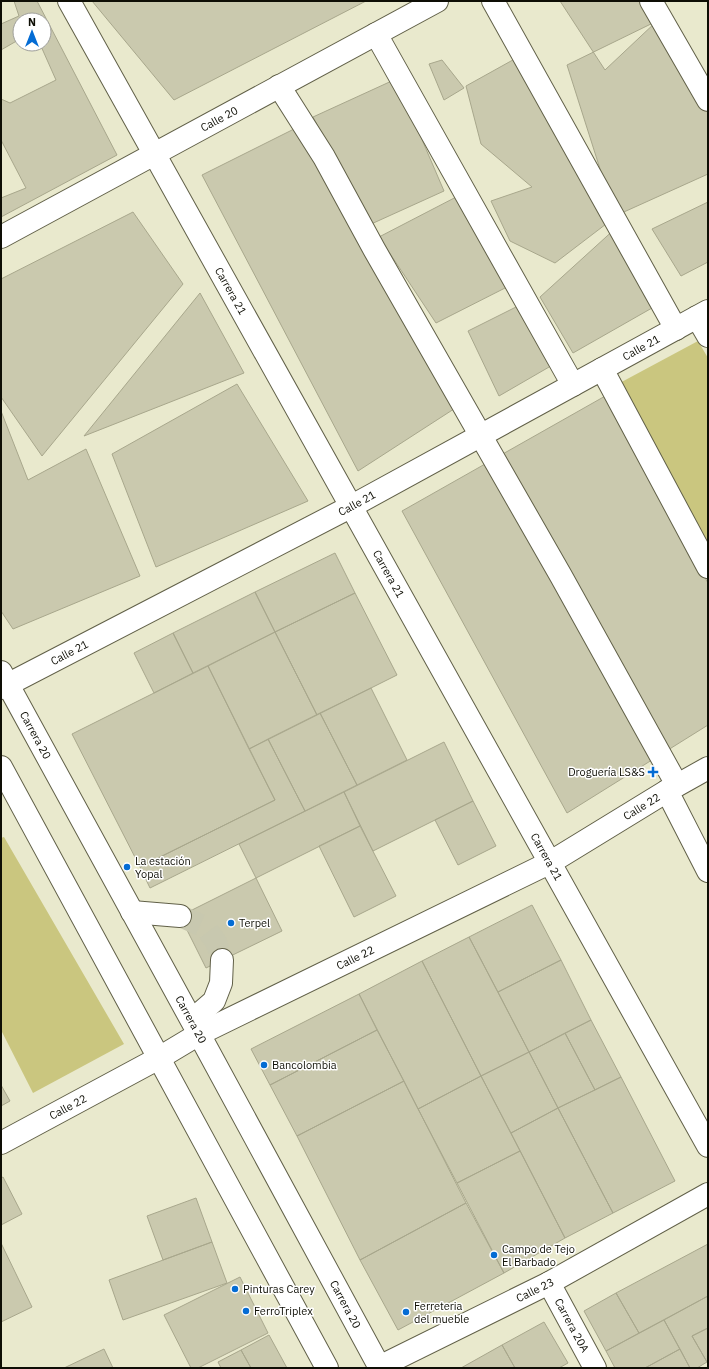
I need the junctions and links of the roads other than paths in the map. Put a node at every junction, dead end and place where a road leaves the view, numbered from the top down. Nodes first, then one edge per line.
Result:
1 (69, 1) edge
2 (437, 1) edge
3 (493, 1) edge
4 (651, 1) edge
5 (376, 34) junction
6 (280, 86) junction
7 (708, 100) edge
8 (155, 154) junction
9 (1, 237) edge
10 (703, 314) edge
11 (676, 329) junction
12 (708, 336) edge
13 (602, 370) junction
14 (572, 385) junction
15 (480, 436) junction
16 (352, 506) junction
17 (708, 567) edge
18 (3, 682) edge
19 (1, 766) edge
20 (708, 768) edge
21 (672, 788) junction
22 (551, 862) junction
23 (708, 871) edge
24 (132, 912) junction
25 (180, 916) tunnel mouth
26 (222, 960) tunnel mouth
27 (195, 1027) junction
28 (159, 1058) junction
29 (1, 1143) edge
30 (708, 1146) edge
31 (708, 1194) edge
32 (549, 1283) junction
33 (327, 1368) edge
34 (379, 1368) edge
35 (595, 1368) edge

1 - 8 street, Carrera 21
2 - 5 street, Calle 20
3 - 11 street
4 - 7 street
5 - 6 street, Calle 20
5 - 14 street
6 - 8 street, Calle 20
6 - 15 street
8 - 9 street, Calle 20
8 - 16 street, Carrera 21
10 - 11 street, Calle 21
10 - 12 street
11 - 13 street, Calle 21
13 - 14 street, Calle 21
13 - 17 street
14 - 15 street, Calle 21
15 - 16 street, Calle 21
15 - 21 street
16 - 18 street, Calle 21
16 - 22 street, Carrera 21
18 - 24 street, Carrera 20
19 - 28 street
20 - 21 street, Calle 22
21 - 22 street, Calle 22
21 - 23 street
22 - 27 street, Calle 22
22 - 30 street, Carrera 21
24 - 25 street
24 - 27 street, Carrera 20
26 - 27 street
27 - 28 street, Calle 22
27 - 34 street, Carrera 20
28 - 29 street, Calle 22
28 - 33 street
31 - 32 street, Calle 23
32 - 34 street, Calle 23
32 - 35 street, Carrera 20A

